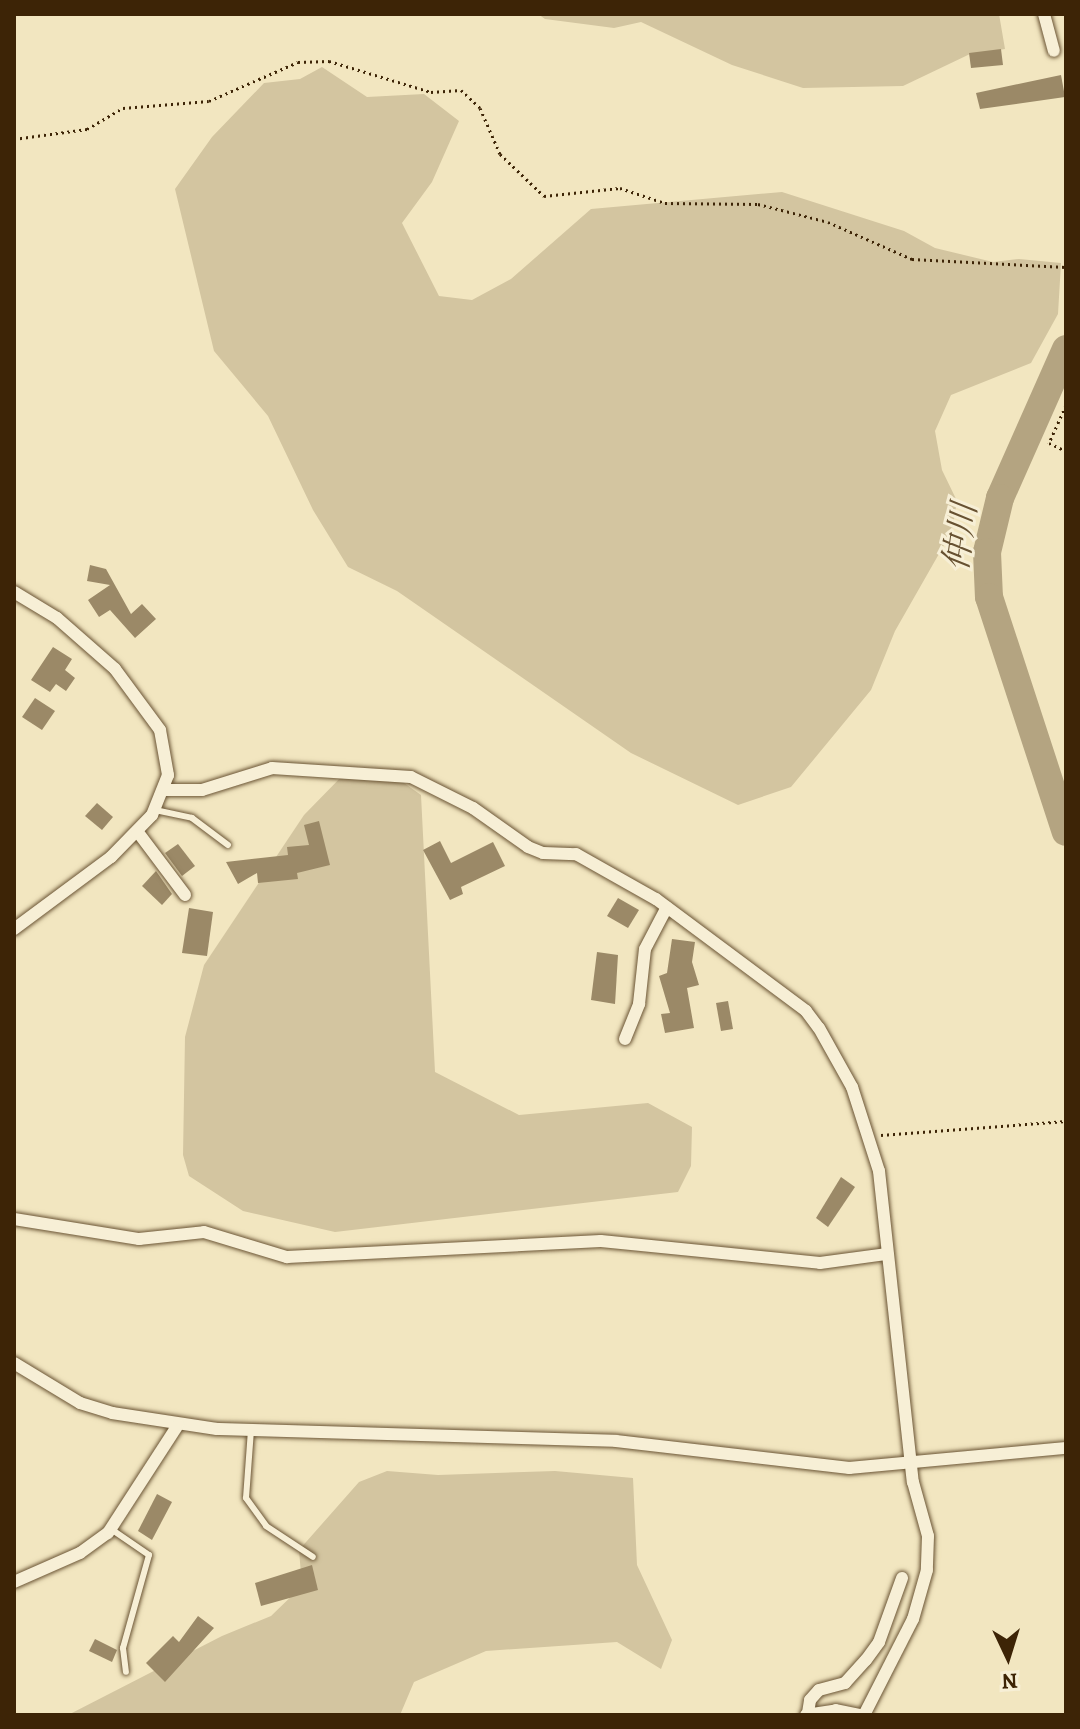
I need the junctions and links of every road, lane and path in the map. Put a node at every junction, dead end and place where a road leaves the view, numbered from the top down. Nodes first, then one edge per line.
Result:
1 (1044, 14) edge
2 (1054, 51) dead end
3 (14, 139) edge
4 (1066, 267) edge
5 (1066, 405) edge
6 (1066, 451) edge
7 (14, 592) edge
8 (165, 790) junction
9 (155, 810) junction
10 (137, 831) junction
11 (228, 845) dead end
12 (185, 895) dead end
13 (667, 907) junction
14 (14, 929) edge
15 (625, 1039) dead end
16 (1066, 1121) edge
17 (871, 1140) junction
18 (14, 1219) edge
19 (887, 1254) junction
20 (14, 1363) edge
21 (178, 1425) junction
22 (251, 1430) junction
23 (1066, 1448) edge
24 (912, 1465) junction
25 (111, 1529) junction
26 (313, 1557) dead end
27 (902, 1578) dead end
28 (14, 1582) edge
29 (126, 1672) dead end
30 (807, 1714) edge
31 (862, 1715) edge

1 - 2 street
3 - 4 path
5 - 6 path
7 - 8 street
8 - 9 street
8 - 13 street
9 - 10 street
9 - 11 lane
10 - 12 street
10 - 14 street
13 - 15 street
13 - 17 street
16 - 17 path
17 - 19 street
18 - 19 street
19 - 24 street
20 - 21 street
21 - 22 street
21 - 25 street
22 - 24 street
22 - 26 lane
23 - 24 street
24 - 31 street
25 - 28 street
25 - 29 lane
27 - 30 street
30 - 31 street

